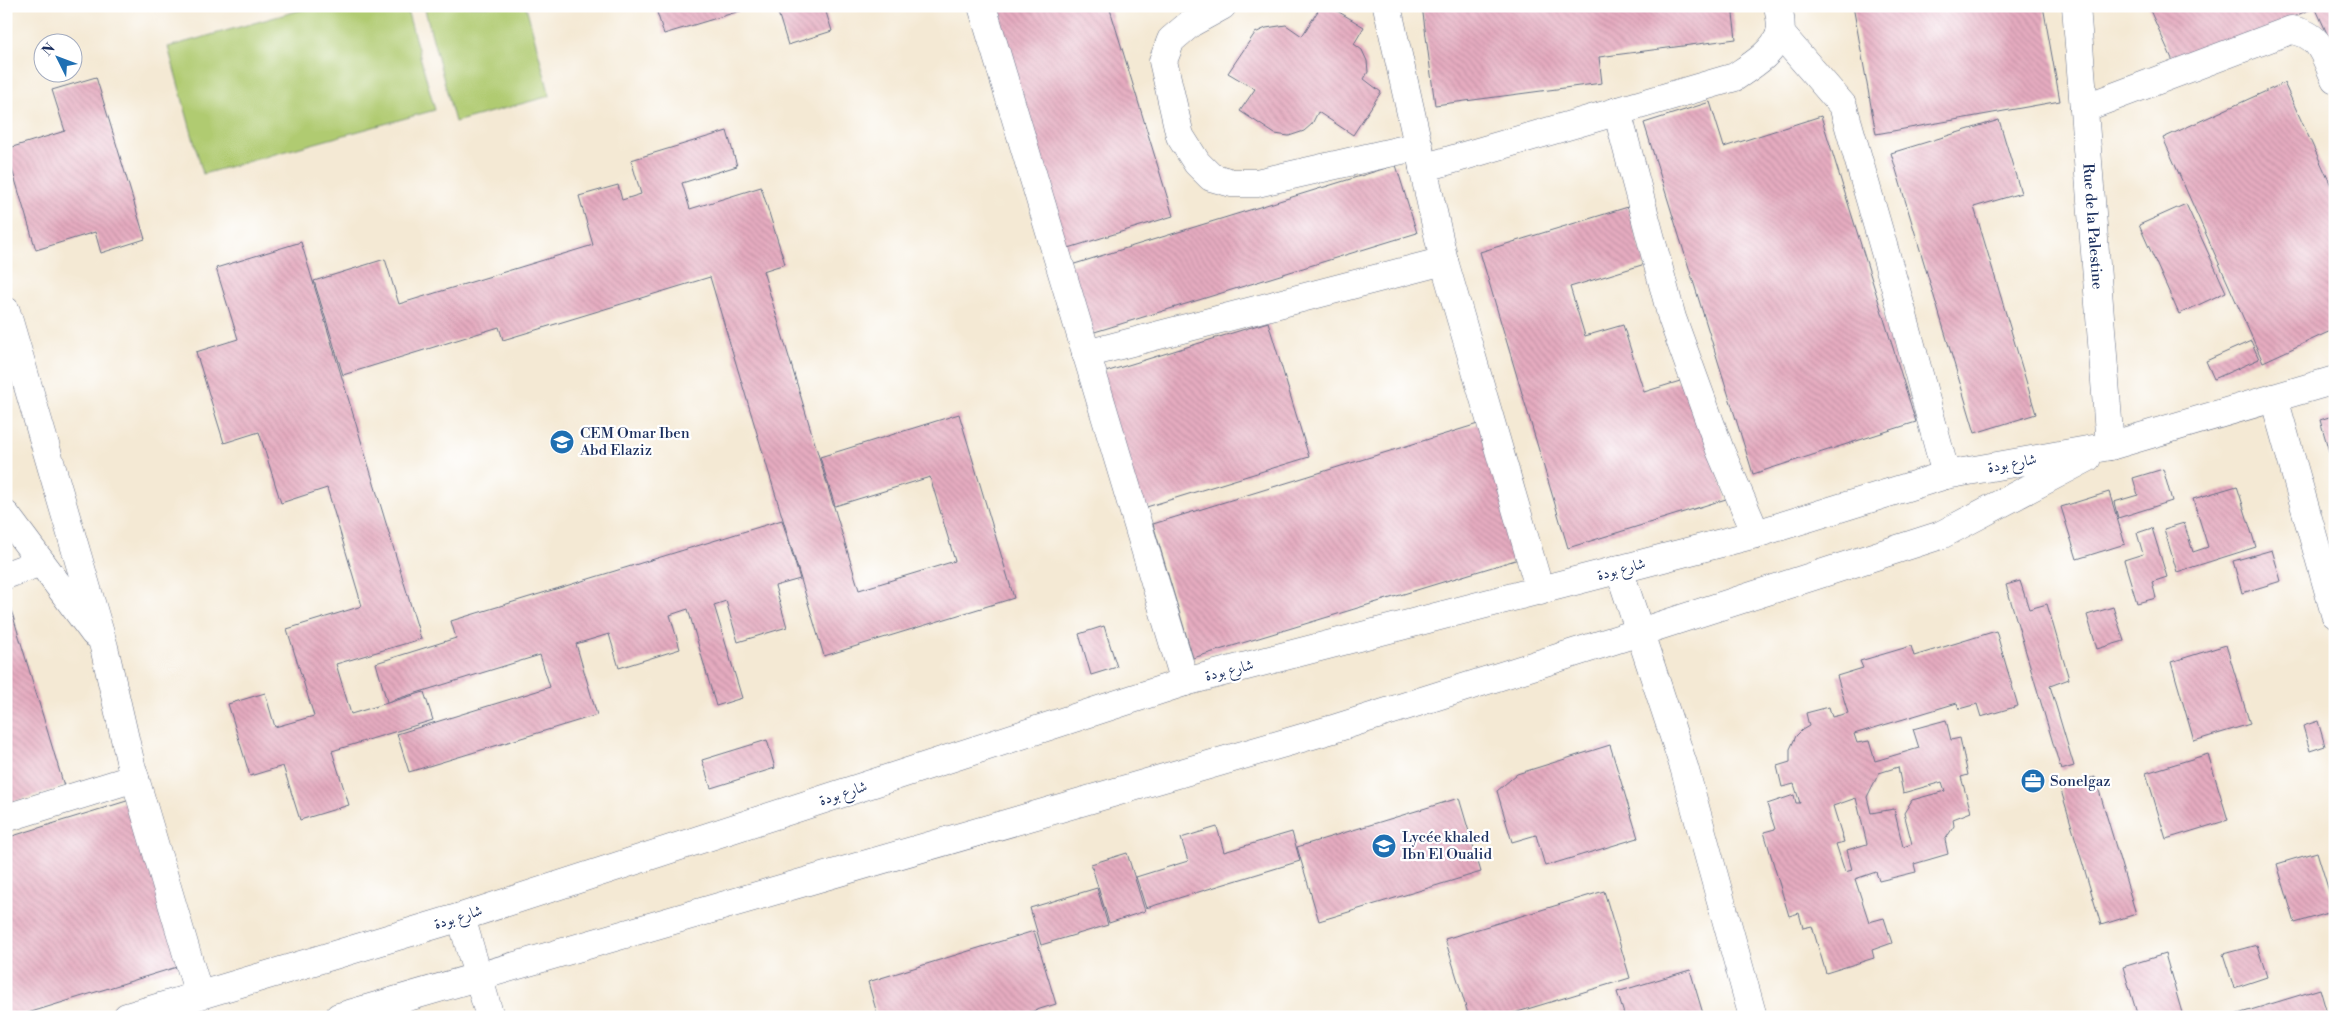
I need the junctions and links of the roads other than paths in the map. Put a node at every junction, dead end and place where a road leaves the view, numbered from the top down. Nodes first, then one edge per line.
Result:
1 (982, 6) edge
2 (1222, 6) edge
3 (1387, 6) edge
4 (1778, 6) edge
5 (2076, 6) edge
6 (1780, 33) junction
7 (2335, 79) edge
8 (2084, 108) junction
9 (1617, 112) junction
10 (1421, 157) junction
11 (1444, 262) junction
12 (6, 311) edge
13 (1086, 354) junction
14 (2335, 380) edge
15 (2274, 398) junction
16 (2110, 446) junction
17 (1946, 475) junction
18 (6, 515) edge
19 (1756, 534) junction
20 (41, 562) junction
21 (1619, 570) junction
22 (6, 576) edge
23 (1540, 591) junction
24 (2335, 614) edge
25 (1640, 632) junction
26 (104, 647) junction
27 (1185, 682) junction
28 (135, 778) junction
29 (6, 818) edge
30 (460, 917) junction
31 (478, 976) junction
32 (199, 995) junction
33 (128, 1017) edge
34 (339, 1017) edge
35 (490, 1017) edge
36 (1753, 1017) edge

1 - 13 street
2 - 10 street
3 - 10 street
4 - 6 street
5 - 8 street, Rue de la Palestine
6 - 9 street
6 - 17 street
7 - 8 street
8 - 16 street, Rue de la Palestine
9 - 10 street
9 - 19 street
10 - 11 street
11 - 13 street
11 - 23 street
12 - 26 street
13 - 27 street
14 - 15 street
15 - 16 street
15 - 24 street
16 - 17 street, شارع بودة
16 - 25 street, شارع بودة
17 - 19 street, شارع بودة
18 - 20 street
19 - 21 street, شارع بودة
20 - 22 street
20 - 26 street
21 - 23 street, شارع بودة
21 - 25 street
23 - 27 street, شارع بودة
25 - 31 street, شارع بودة
25 - 36 street
26 - 28 street
27 - 30 street, شارع بودة
28 - 29 street
28 - 32 street
30 - 31 street
30 - 32 street, شارع بودة
31 - 34 street, شارع بودة
31 - 35 street
32 - 33 street, شارع بودة

